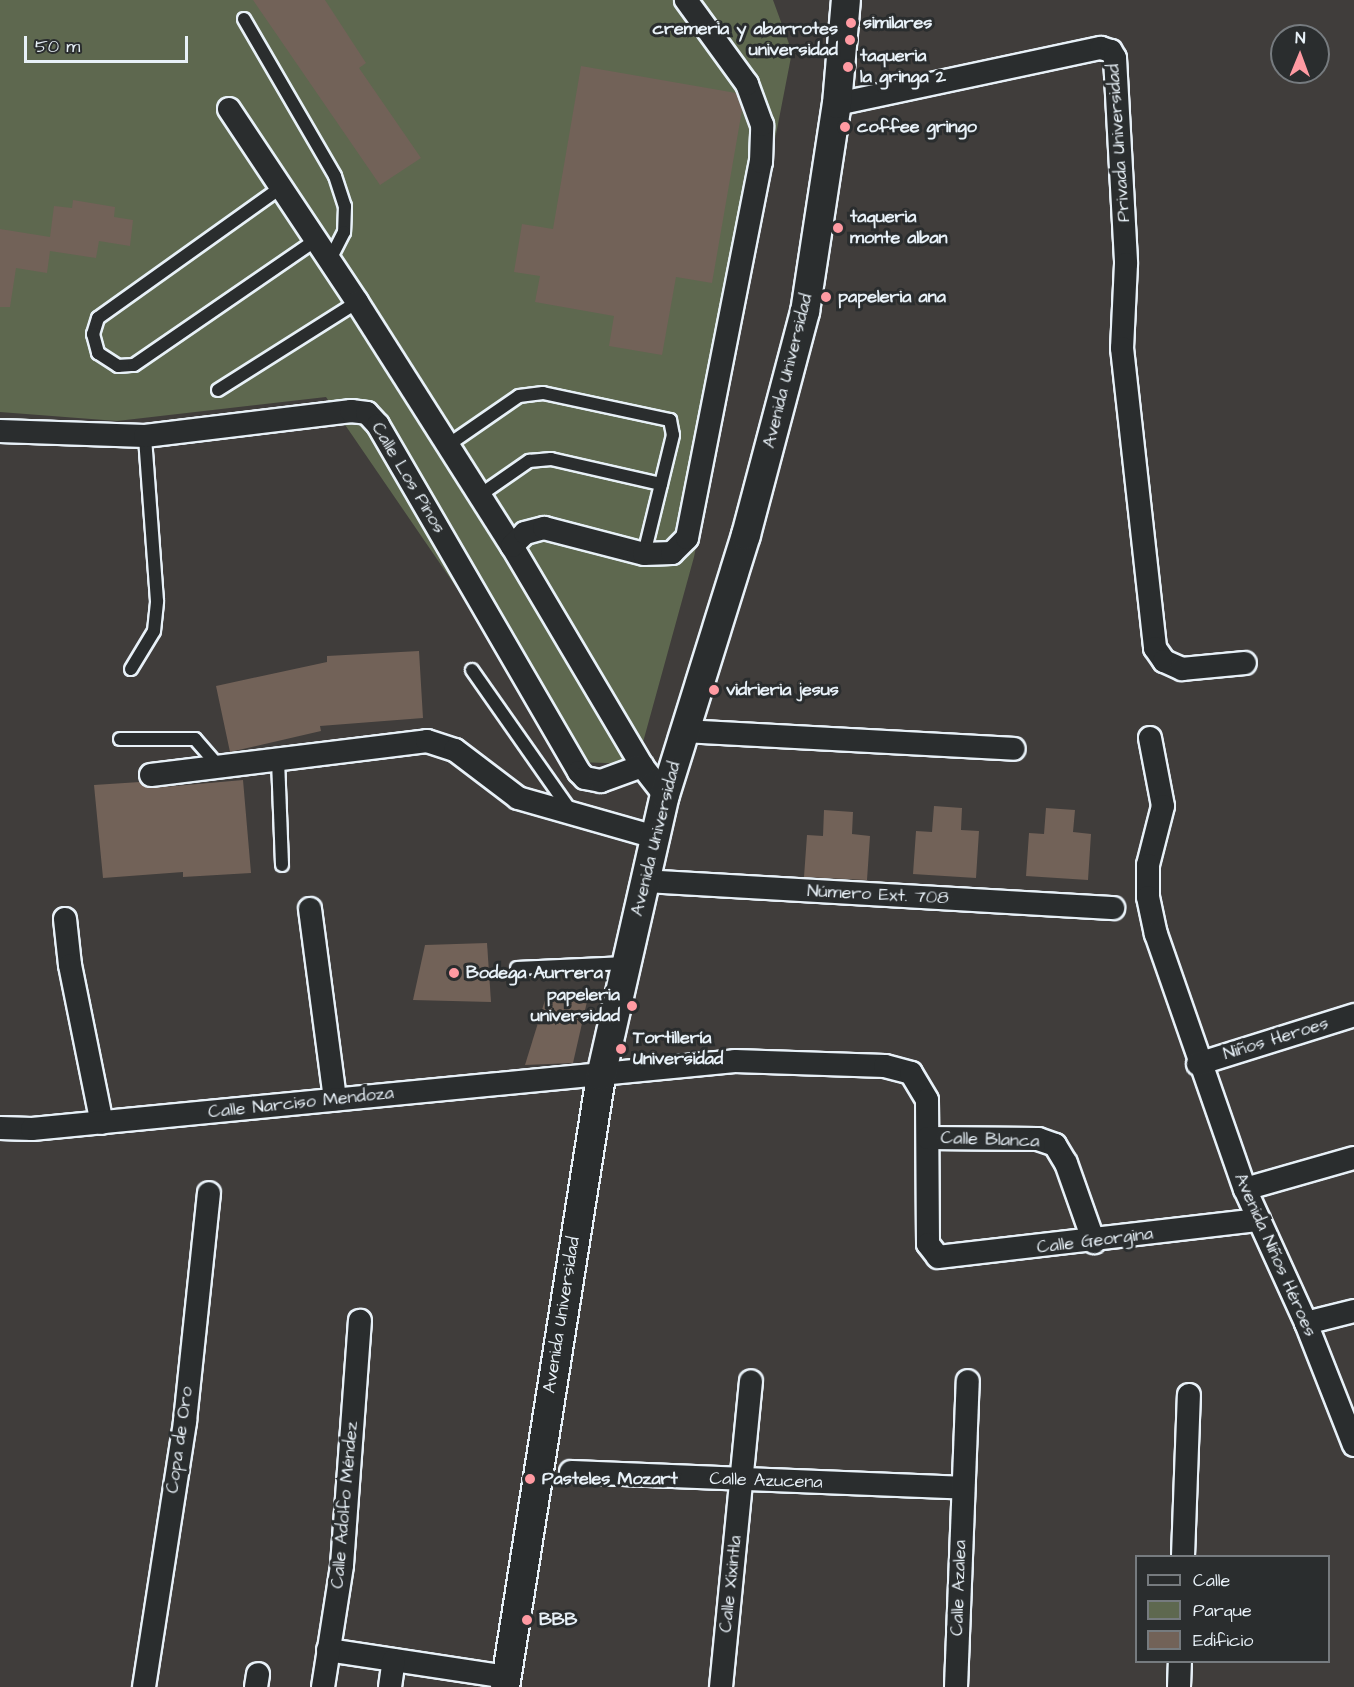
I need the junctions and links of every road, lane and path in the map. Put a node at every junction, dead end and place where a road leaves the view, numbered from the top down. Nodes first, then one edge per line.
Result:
1 (686, 0) edge
2 (846, 0) edge
3 (244, 19) dead end
4 (837, 104) junction
5 (229, 109) dead end
6 (283, 186) junction
7 (317, 239) junction
8 (330, 259) junction
9 (357, 302) junction
10 (218, 390) dead end
11 (0, 431) edge
12 (145, 436) junction
13 (448, 445) junction
14 (661, 484) junction
15 (480, 495) junction
16 (512, 546) junction
17 (644, 554) junction
18 (1245, 663) dead end
19 (131, 669) dead end
20 (472, 670) dead end
21 (685, 731) junction
22 (1150, 738) dead end
23 (120, 740) dead end
24 (1014, 749) dead end
25 (278, 760) junction
26 (642, 766) junction
27 (220, 768) junction
28 (151, 775) dead end
29 (665, 795) junction
30 (570, 810) junction
31 (655, 837) junction
32 (282, 866) dead end
33 (644, 881) junction
34 (1113, 908) dead end
35 (310, 909) dead end
36 (64, 919) dead end
37 (626, 963) junction
38 (517, 968) dead end
39 (1354, 1015) edge
40 (1198, 1064) junction
41 (601, 1076) junction
42 (335, 1099) junction
43 (102, 1123) junction
44 (0, 1128) edge
45 (928, 1138) junction
46 (1354, 1158) edge
47 (1245, 1189) junction
48 (209, 1192) dead end
49 (1259, 1220) junction
50 (1094, 1242) junction
51 (932, 1253) joint
52 (1354, 1311) edge
53 (360, 1321) dead end
54 (1306, 1323) junction
55 (968, 1381) dead end
56 (751, 1382) dead end
57 (1189, 1395) dead end
58 (1354, 1445) edge
59 (571, 1472) dead end
60 (742, 1480) junction
61 (962, 1488) junction
62 (1183, 1555) edge
63 (328, 1650) junction
64 (394, 1660) junction
65 (1180, 1663) edge
66 (505, 1682) edge
67 (144, 1687) edge
68 (322, 1687) edge
69 (390, 1687) edge
70 (721, 1687) edge
71 (956, 1687) edge
72 (1179, 1687) edge

1 - 17 street
2 - 4 street, Avenida Universidad
3 - 8 lane
4 - 18 street, Privada Universidad
4 - 21 street, Avenida Universidad
5 - 6 street
6 - 7 street
6 - 7 lane
7 - 8 street
8 - 9 street
9 - 10 lane
9 - 13 street
11 - 12 street, Calle Los Pinos
12 - 19 lane
12 - 26 street, Calle Los Pinos
13 - 14 lane
13 - 15 street
14 - 15 lane
14 - 17 lane
15 - 16 street
16 - 17 street
16 - 26 street
20 - 30 lane
21 - 24 street
21 - 29 street, Avenida Universidad
22 - 40 street, Avenida Niños Héroes
23 - 27 lane
25 - 27 street
25 - 30 street
25 - 32 lane
26 - 29 street
27 - 28 street
29 - 31 street, Avenida Universidad
30 - 31 street
31 - 33 street, Avenida Universidad
33 - 34 street, Número Ext. 708
33 - 37 street, Avenida Universidad
35 - 42 street
36 - 43 street
37 - 38 lane
37 - 41 street, Avenida Universidad
39 - 40 street, Niños Heroes
40 - 47 street, Avenida Niños Héroes
41 - 42 street, Calle Narciso Mendoza
41 - 45 street, Calle Narciso Mendoza
41 - 66 street, Avenida Universidad
42 - 43 street, Calle Narciso Mendoza
43 - 44 street, Calle Narciso Mendoza
45 - 50 street, Calle Blanca
45 - 51 street, Calle Narciso Mendoza
46 - 47 street
47 - 49 street, Avenida Niños Héroes
48 - 67 street, Copa de Oro
49 - 50 street, Calle Georgina
49 - 54 street, Avenida Niños Héroes
50 - 51 street, Calle Georgina
52 - 54 street
53 - 63 street, Calle Adolfo Méndez
54 - 58 street, Avenida Niños Héroes
55 - 61 street, Calle Azalea
56 - 60 street, Calle Xixintla
57 - 62 street
59 - 60 street, Calle Azucena
60 - 61 street, Calle Azucena
60 - 70 street, Calle Xixintla
61 - 71 street, Calle Azalea
63 - 64 street
63 - 68 street, Calle Adolfo Méndez
64 - 66 street
64 - 69 street
65 - 72 street

